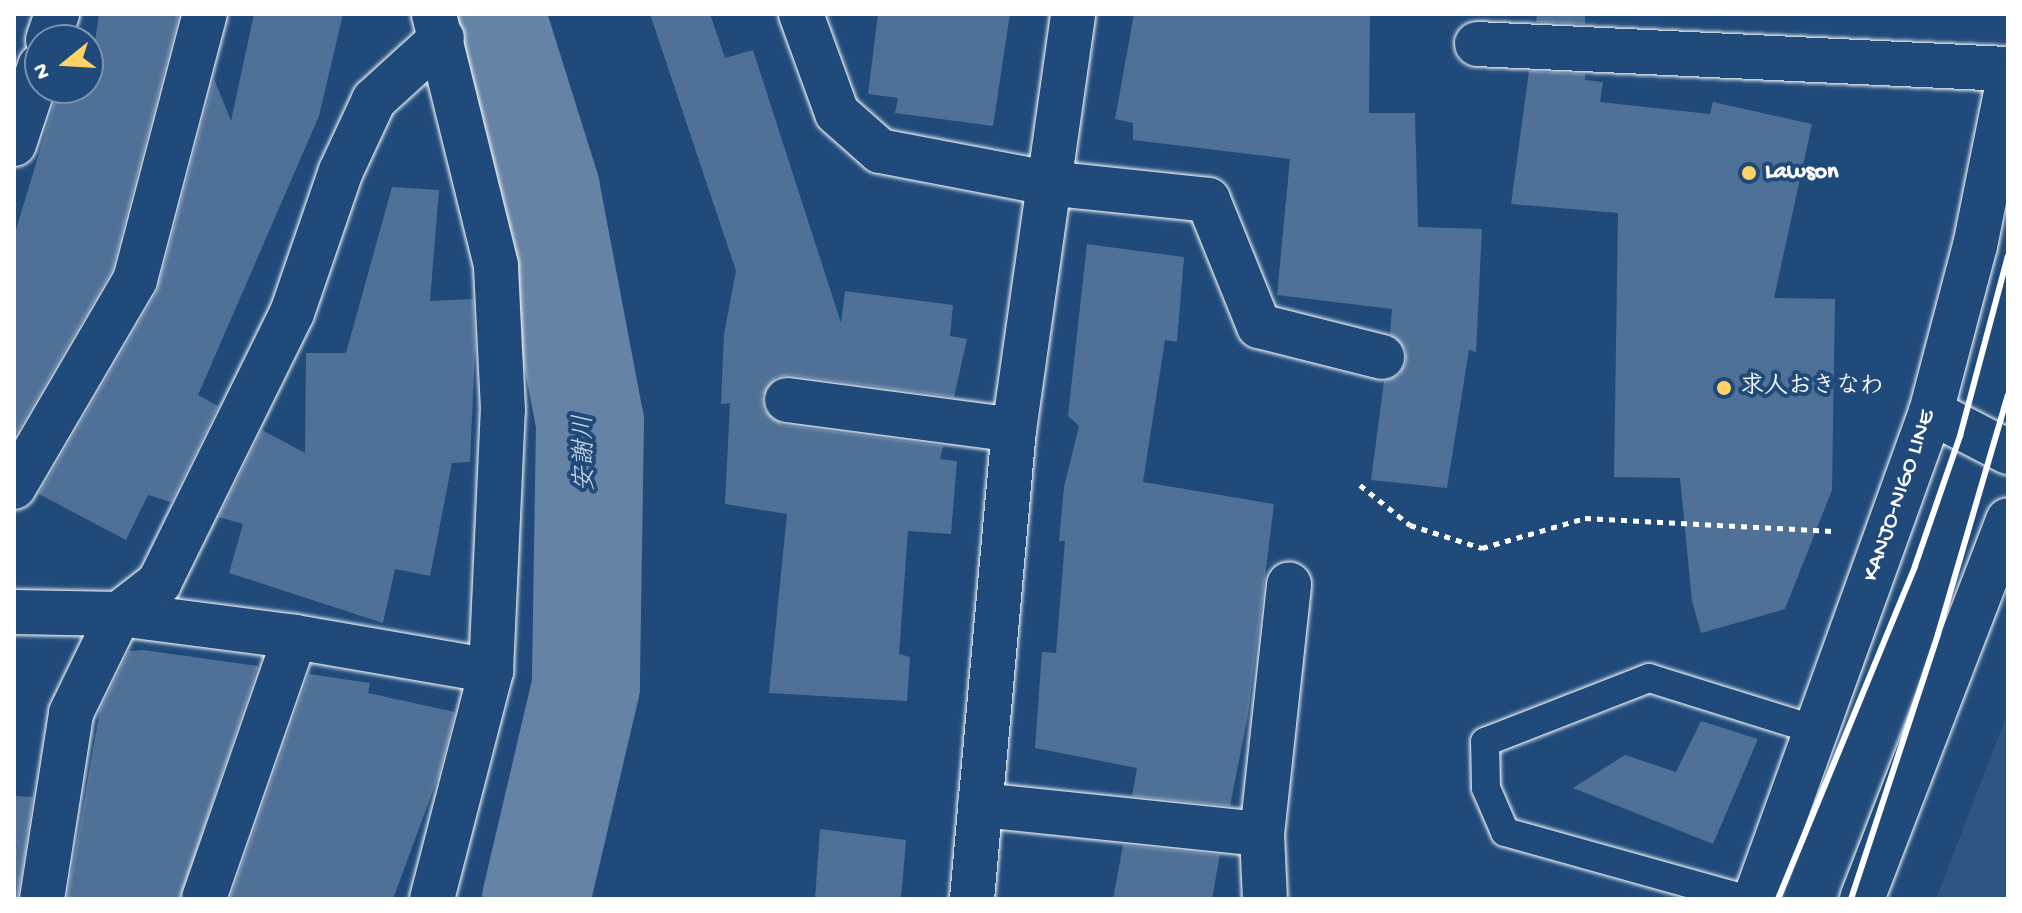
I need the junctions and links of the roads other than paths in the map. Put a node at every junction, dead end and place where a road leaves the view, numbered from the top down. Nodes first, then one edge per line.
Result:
1 (205, 14) edge
2 (801, 14) edge
3 (1073, 14) edge
4 (438, 26) edge
5 (1477, 44) dead end
6 (2008, 69) edge
7 (2008, 83) edge
8 (27, 104) edge
9 (14, 144) edge
10 (1047, 183) junction
11 (1382, 357) dead end
12 (787, 400) dead end
13 (1931, 412) junction
14 (1014, 430) junction
15 (2008, 452) edge
16 (14, 487) edge
17 (2008, 520) edge
18 (1289, 584) dead end
19 (14, 612) edge
20 (119, 614) junction
21 (295, 637) junction
22 (491, 671) junction
23 (1816, 730) junction
24 (980, 805) junction
25 (1262, 834) junction
26 (42, 899) edge
27 (204, 899) edge
28 (432, 899) edge
29 (972, 899) edge
30 (1265, 899) edge
31 (1745, 899) edge
32 (1755, 899) edge
33 (1862, 899) edge

1 - 16 street
2 - 10 street
3 - 10 street
4 - 20 street
4 - 22 street
5 - 6 street
7 - 13 street, KANJO-NIGO LINE
8 - 9 street
10 - 11 street
10 - 14 street
12 - 14 street
13 - 15 street
13 - 23 street, KANJO-NIGO LINE
14 - 24 street
17 - 33 street
18 - 25 street
19 - 20 street
20 - 21 street
20 - 26 street
21 - 22 street
21 - 27 street
22 - 28 street
23 - 31 lane
23 - 32 street, KANJO-NIGO LINE
24 - 25 street
24 - 29 street
25 - 30 street

